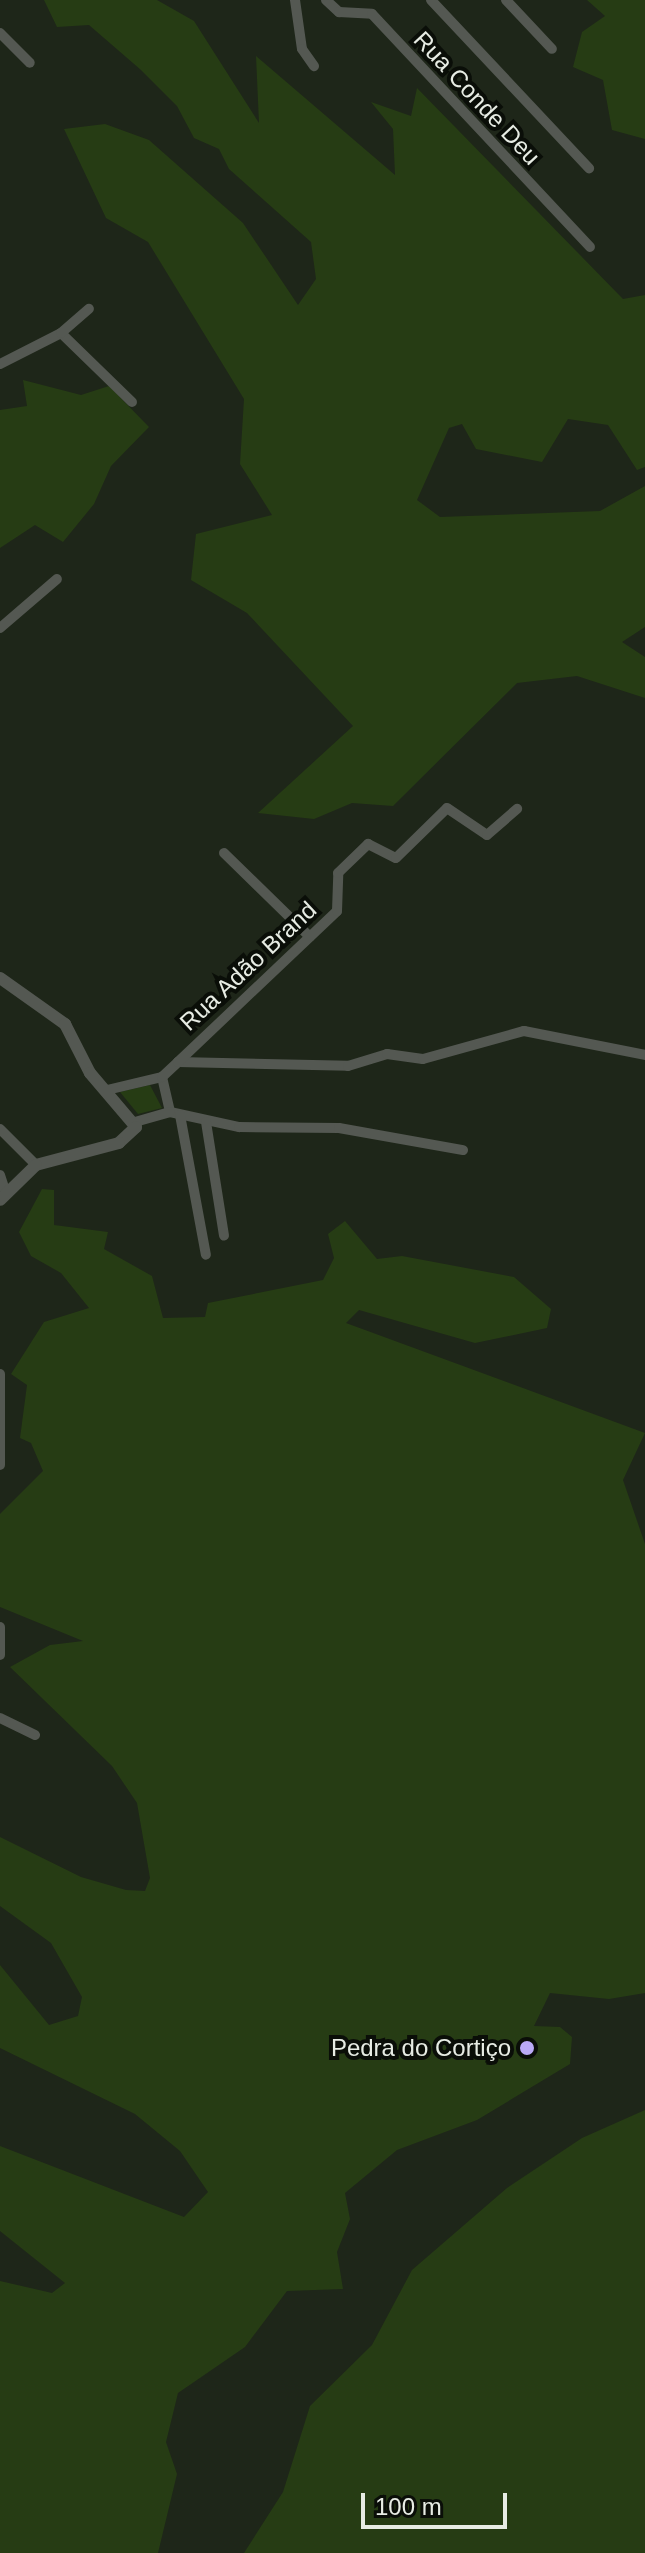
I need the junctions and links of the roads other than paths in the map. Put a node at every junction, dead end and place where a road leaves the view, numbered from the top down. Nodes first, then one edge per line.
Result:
1 (295, 0) edge
2 (326, 0) edge
3 (431, 0) edge
4 (506, 0) edge
5 (0, 33) edge
6 (552, 49) dead end
7 (30, 63) dead end
8 (314, 66) dead end
9 (589, 168) dead end
10 (590, 247) dead end
11 (89, 309) dead end
12 (61, 333) junction
13 (0, 364) edge
14 (132, 402) dead end
15 (57, 579) dead end
16 (0, 628) edge
17 (517, 809) dead end
18 (224, 853) dead end
19 (310, 937) junction
20 (0, 978) edge
21 (645, 1055) edge
22 (178, 1062) junction
23 (162, 1077) junction
24 (107, 1090) junction
25 (175, 1113) junction
26 (135, 1122) junction
27 (206, 1122) junction
28 (0, 1129) edge
29 (5, 1142) edge
30 (463, 1150) dead end
31 (36, 1165) junction
32 (0, 1175) edge
33 (3, 1197) edge
34 (224, 1236) dead end
35 (206, 1255) dead end
36 (0, 1374) edge
37 (1, 1415) edge
38 (0, 1465) edge
39 (0, 1627) edge
40 (0, 1655) edge
41 (0, 1718) edge
42 (35, 1735) dead end

1 - 8 street
2 - 10 street, Rua Conde Deu
3 - 9 street
4 - 6 street
5 - 7 street
11 - 12 street
12 - 13 street
12 - 14 street
15 - 16 street
17 - 19 street, Rua Adão Brand
18 - 19 street
19 - 22 street, Rua Adão Brand
20 - 24 street
21 - 22 street
22 - 23 street, Rua Adão Brand
23 - 24 street
23 - 25 street
24 - 26 street
25 - 26 street
25 - 27 street
25 - 35 street
26 - 31 street
27 - 30 street
27 - 34 street
28 - 29 street
29 - 31 street
31 - 33 street
32 - 33 street
36 - 37 street
37 - 38 street
39 - 40 street
41 - 42 street

